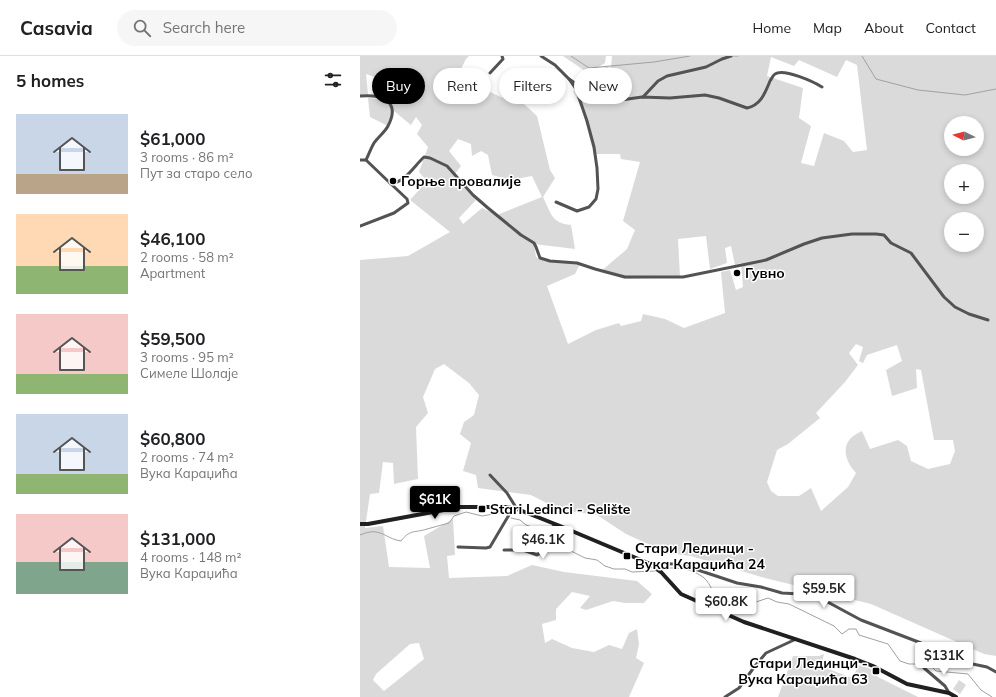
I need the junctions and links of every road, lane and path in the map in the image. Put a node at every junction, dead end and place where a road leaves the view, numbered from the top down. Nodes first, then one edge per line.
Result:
1 (502, 56) edge
2 (541, 56) edge
3 (731, 56) edge
4 (491, 72) edge
5 (569, 79) junction
6 (822, 87) dead end
7 (360, 96) edge
8 (642, 97) junction
9 (360, 160) edge
10 (366, 160) junction
11 (390, 183) junction
12 (556, 202) dead end
13 (360, 226) edge
14 (988, 320) dead end
15 (490, 475) dead end
16 (515, 509) junction
17 (360, 524) edge
18 (555, 524) junction
19 (458, 547) dead end
20 (504, 550) dead end
21 (648, 563) junction
22 (794, 640) junction
23 (930, 647) junction
24 (996, 672) edge
25 (949, 693) junction
26 (725, 697) edge
27 (956, 697) edge

1 - 4 street
2 - 5 street
3 - 8 street
5 - 8 street
5 - 12 street
6 - 8 street
7 - 10 street
9 - 10 street
10 - 11 street
11 - 13 street
11 - 14 street
15 - 16 street
16 - 17 street
16 - 18 street
16 - 19 street
18 - 20 street
18 - 21 street
21 - 22 street
21 - 23 street
22 - 25 street
22 - 26 street
23 - 24 street
23 - 25 street
25 - 27 street

